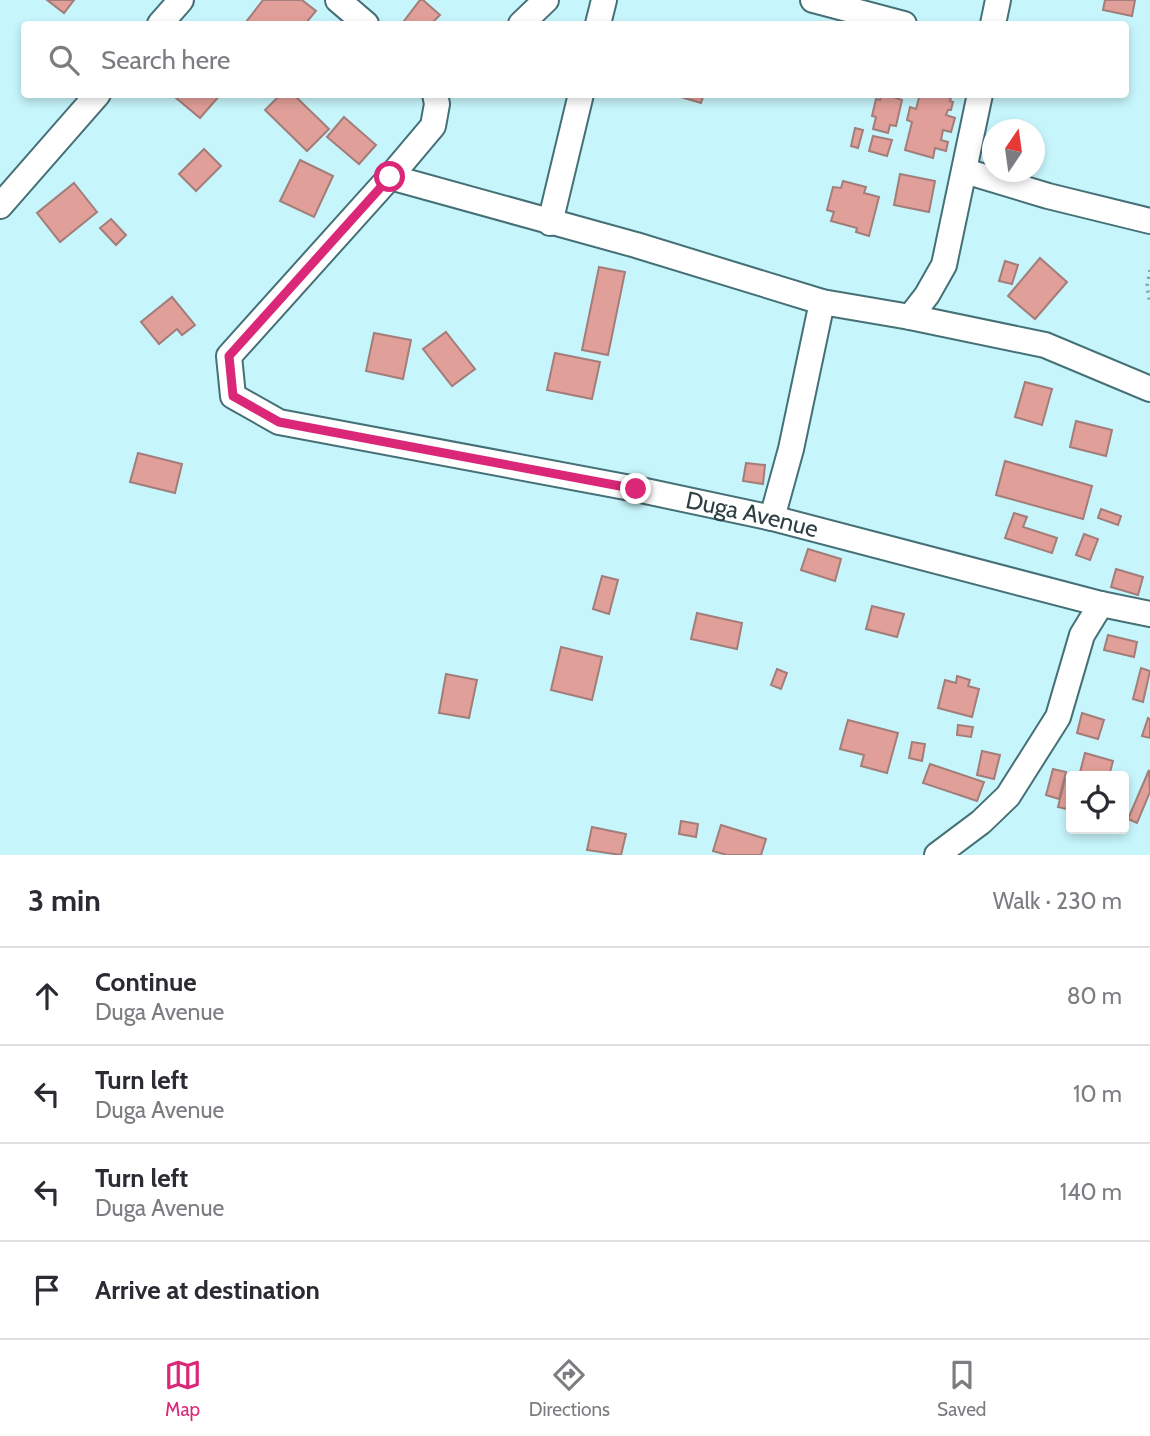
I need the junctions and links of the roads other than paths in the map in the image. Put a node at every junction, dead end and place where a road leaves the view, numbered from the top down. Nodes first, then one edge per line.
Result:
1 (181, 0) edge
2 (338, 0) edge
3 (546, 0) edge
4 (604, 0) edge
5 (813, 0) edge
6 (998, 0) edge
7 (163, 21) edge
8 (362, 21) edge
9 (523, 21) edge
10 (599, 21) edge
11 (893, 21) edge
12 (994, 21) edge
13 (94, 98) edge
14 (440, 98) edge
15 (580, 98) edge
16 (978, 98) edge
17 (965, 171) junction
18 (390, 177) junction
19 (0, 206) edge
20 (1144, 217) edge
21 (550, 223) junction
22 (822, 302) junction
23 (910, 317) junction
24 (1150, 389) edge
25 (772, 518) junction
26 (1101, 604) junction
27 (1150, 614) edge
28 (937, 855) edge

1 - 7 street
2 - 8 street
3 - 9 street
4 - 10 street
5 - 11 street
6 - 12 street
13 - 19 street
14 - 18 street, Duga Avenue
15 - 21 street
16 - 17 street
17 - 20 street
17 - 23 street
18 - 21 street
18 - 25 street, Duga Avenue
21 - 22 street
22 - 23 street
22 - 25 street
23 - 24 street
25 - 26 street, Duga Avenue
26 - 27 street, Duga Avenue
26 - 28 street

